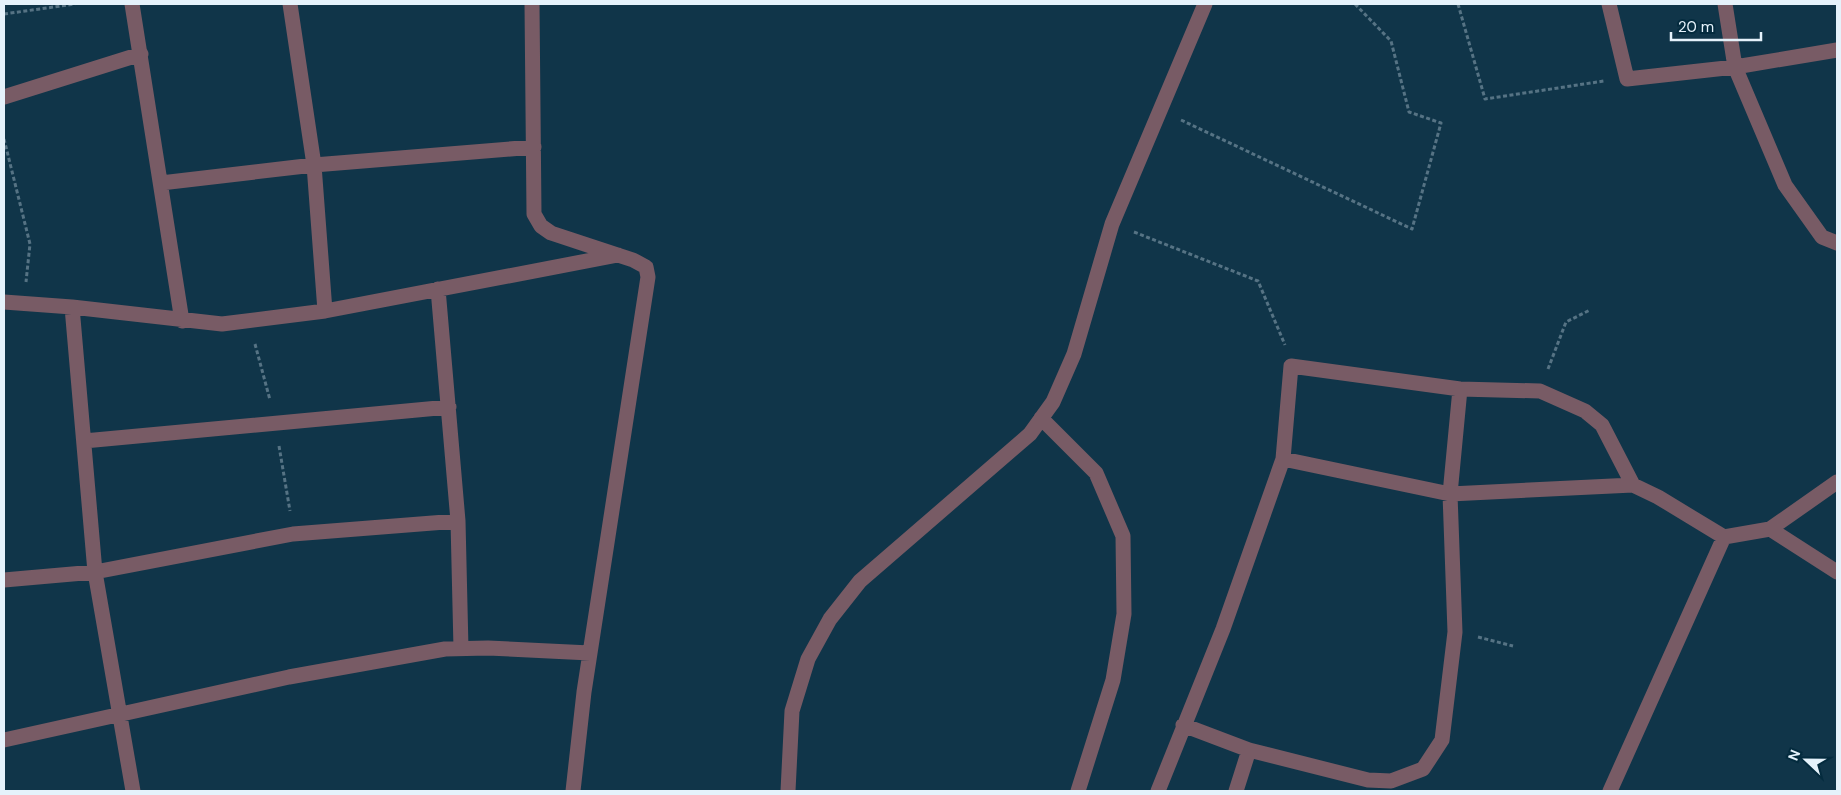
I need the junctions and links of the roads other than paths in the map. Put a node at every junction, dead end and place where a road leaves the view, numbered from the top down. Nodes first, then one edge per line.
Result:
1 (132, 4) edge
2 (290, 4) edge
3 (532, 4) edge
4 (1205, 4) edge
5 (1609, 4) edge
6 (1725, 4) edge
7 (1837, 50) edge
8 (141, 54) junction
9 (1735, 67) junction
10 (4, 97) edge
11 (534, 147) junction
12 (314, 165) junction
13 (161, 183) junction
14 (1837, 243) edge
15 (621, 254) junction
16 (438, 289) junction
17 (4, 302) edge
18 (72, 307) junction
19 (325, 311) junction
20 (182, 321) junction
21 (1460, 390) junction
22 (449, 407) junction
23 (1041, 418) junction
24 (84, 441) junction
25 (1283, 459) junction
26 (1837, 482) edge
27 (1633, 485) junction
28 (1450, 494) junction
29 (458, 521) junction
30 (1770, 529) junction
31 (1724, 537) junction
32 (95, 572) junction
33 (1837, 572) edge
34 (4, 580) edge
35 (461, 649) junction
36 (590, 653) junction
37 (119, 715) junction
38 (1183, 725) junction
39 (4, 740) edge
40 (1249, 750) junction
41 (133, 791) edge
42 (573, 791) edge
43 (788, 791) edge
44 (1078, 791) edge
45 (1158, 791) edge
46 (1236, 791) edge
47 (1610, 791) edge

1 - 8 street
2 - 12 street
3 - 11 street
4 - 23 street
5 - 9 street
6 - 9 street
7 - 9 street
8 - 10 street
8 - 13 street
9 - 14 street
11 - 12 street
11 - 15 street
12 - 13 street
12 - 19 street
13 - 20 street
15 - 16 street
15 - 36 street
16 - 19 street
16 - 22 street
17 - 18 street
18 - 20 street
18 - 24 street
19 - 20 street
21 - 25 street
21 - 27 street
21 - 28 street
22 - 24 street
22 - 29 street
23 - 43 street
23 - 44 street
24 - 32 street
25 - 28 street
25 - 38 street
26 - 30 street
27 - 28 street
27 - 31 street
28 - 40 street
29 - 32 street
29 - 35 street
30 - 31 street
30 - 33 street
31 - 47 street
32 - 34 street
32 - 37 street
35 - 36 street
35 - 37 street
36 - 42 street
37 - 39 street
37 - 41 street
38 - 40 street
38 - 45 street
40 - 46 street

